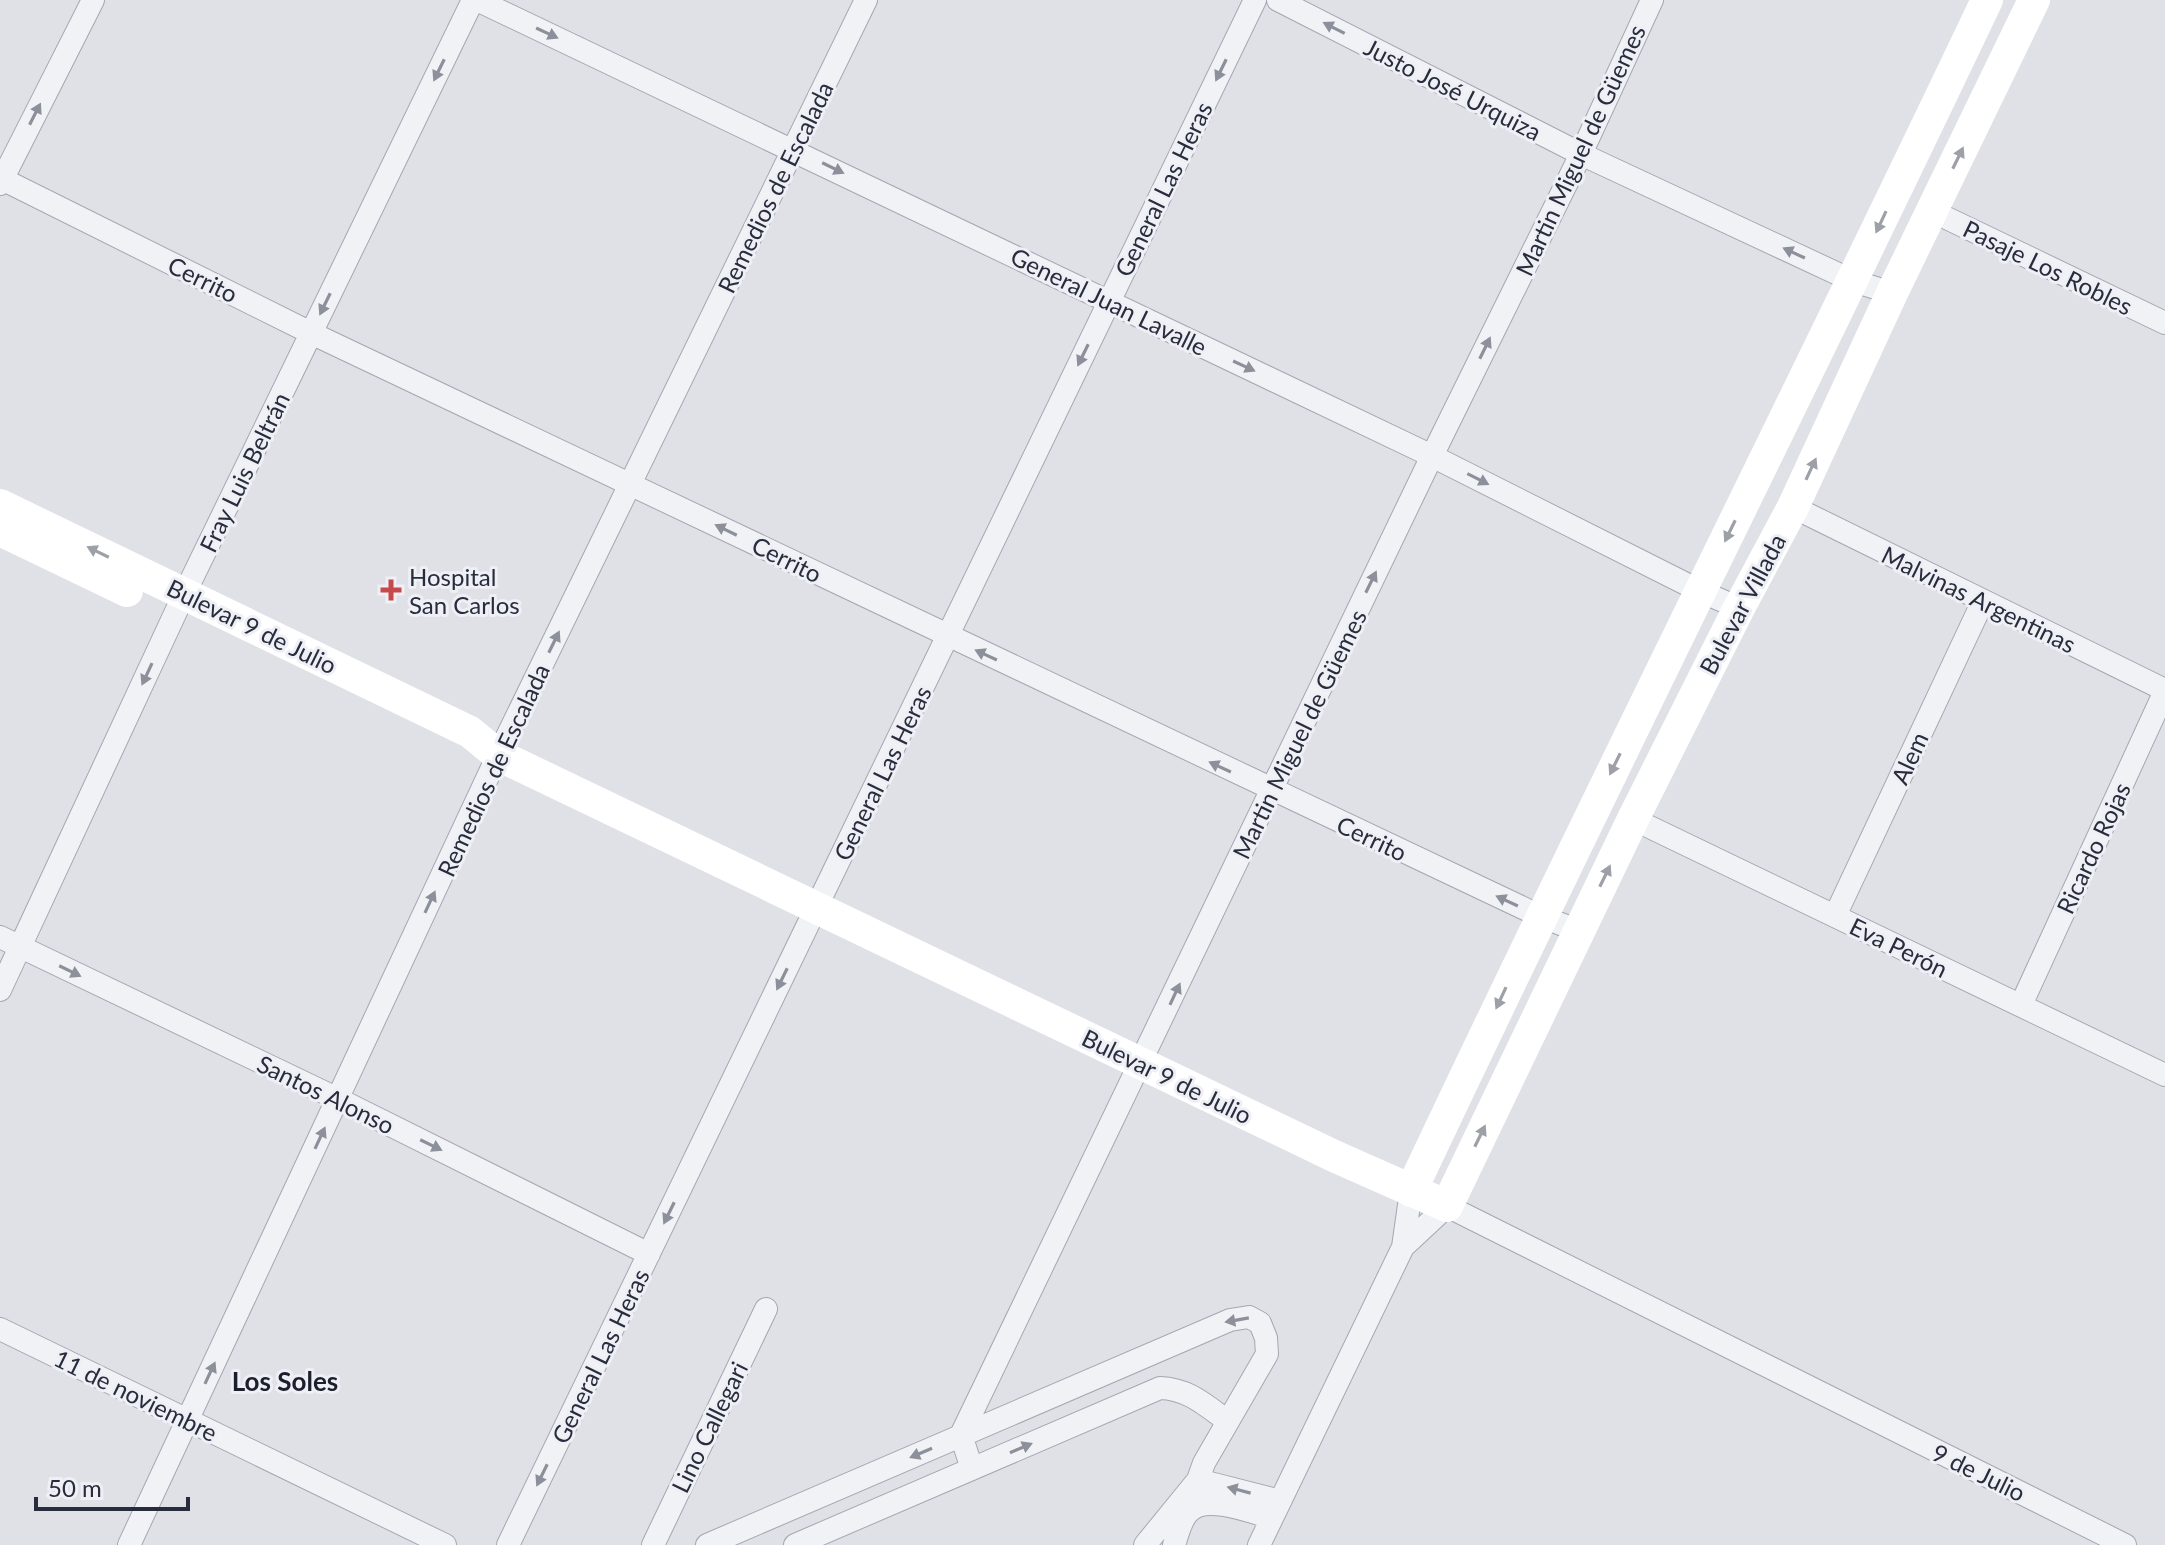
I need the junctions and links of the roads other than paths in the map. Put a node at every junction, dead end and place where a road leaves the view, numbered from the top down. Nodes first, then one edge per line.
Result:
1 (93, 0) edge
2 (475, 0) edge
3 (866, 0) edge
4 (1255, 0) edge
5 (1278, 0) edge
6 (1652, 0) edge
7 (1987, 0) edge
8 (2034, 0) edge
9 (794, 149) junction
10 (1581, 154) junction
11 (1, 181) edge
12 (1932, 211) junction
13 (1853, 281) junction
14 (1892, 293) junction
15 (1109, 302) junction
16 (2165, 323) edge
17 (311, 333) junction
18 (1432, 456) junction
19 (631, 484) junction
20 (0, 505) edge
21 (1793, 507) junction
22 (0, 530) edge
23 (1700, 591) junction
24 (1983, 601) junction
25 (180, 603) junction
26 (1739, 608) junction
27 (947, 637) junction
28 (2165, 690) edge
29 (498, 755) junction
30 (1272, 791) junction
31 (1633, 819) junction
32 (816, 909) junction
33 (1540, 916) junction
34 (1835, 916) junction
35 (1579, 931) junction
36 (10, 942) edge
37 (0, 990) edge
38 (2021, 1005) junction
39 (1141, 1064) junction
40 (2165, 1075) edge
41 (338, 1099) junction
42 (1411, 1191) junction
43 (1447, 1206) junction
44 (1403, 1247) junction
45 (649, 1254) junction
46 (766, 1309) dead end
47 (0, 1329) edge
48 (1834, 1400) joint
49 (1226, 1420) junction
50 (188, 1421) junction
51 (961, 1435) junction
52 (972, 1469) junction
53 (1198, 1480) junction
54 (1208, 1502) junction
55 (1276, 1509) junction
56 (129, 1545) edge
57 (445, 1545) edge
58 (508, 1545) edge
59 (653, 1545) edge
60 (707, 1545) edge
61 (795, 1545) edge
62 (1145, 1545) edge
63 (1174, 1545) edge
64 (1259, 1545) edge
65 (2125, 1545) edge

11 -> 1 street
2 -> 9 street, General Juan Lavalle
2 -> 17 street, Fray Luis Beltrán
3 - 9 street, Remedios de Escalada
4 -> 15 street, General Las Heras
10 -> 5 street, Justo José Urquiza
6 - 10 street, Martin Miguel de Güemes
7 -> 13 main road, Bulevar Villada
12 -> 8 main road, Bulevar Villada
9 -> 15 street, General Juan Lavalle
9 - 19 street, Remedios de Escalada
13 -> 10 street, Justo José Urquiza
18 -> 10 street, Martin Miguel de Güemes
11 - 17 street, Cerrito
12 - 14 main road, Bulevar Villada
12 - 16 street, Pasaje Los Robles
13 - 14 street, Justo José Urquiza
13 -> 23 main road, Bulevar Villada
21 -> 14 main road, Bulevar Villada
15 -> 18 street, General Juan Lavalle
15 -> 27 street, General Las Heras
17 - 19 street, Cerrito
17 - 25 street, Fray Luis Beltrán
18 -> 23 street, General Juan Lavalle
30 -> 18 street, Martin Miguel de Güemes
27 -> 19 street, Cerrito
29 -> 19 street, Remedios de Escalada
25 -> 20 main road, Bulevar 9 de Julio
21 - 24 street, Malvinas Argentinas
21 - 26 main road, Bulevar Villada
22 - 25 main road, Bulevar 9 de Julio
23 - 26 street, General Juan Lavalle
23 -> 33 main road, Bulevar Villada
24 - 28 street, Malvinas Argentinas
24 - 34 street, Alem
25 - 29 main road, Bulevar 9 de Julio
25 -> 36 street, Fray Luis Beltrán
26 - 31 main road, Bulevar Villada
30 -> 27 street, Cerrito
27 - 32 street, General Las Heras
28 - 38 street, Ricardo Rojas
29 - 32 main road, Bulevar 9 de Julio
41 -> 29 street, Remedios de Escalada
33 -> 30 street, Cerrito
39 -> 30 street, Martin Miguel de Güemes
31 - 34 street, Eva Perón
35 -> 31 main road, Bulevar Villada
32 - 39 main road, Bulevar 9 de Julio
32 -> 45 street, General Las Heras
33 - 35 street, Cerrito
33 -> 42 main road, Bulevar Villada
34 - 38 street, Eva Perón
43 -> 35 main road, Bulevar Villada
36 - 37 street, Fray Luis Beltrán
36 -> 41 street, Santos Alonso
38 - 40 street, Eva Perón
39 - 42 main road, Bulevar 9 de Julio
39 - 51 street, Martin Miguel de Güemes
41 -> 45 street, Santos Alonso
50 -> 41 street, Remedios de Escalada
42 - 43 main road, Bulevar 9 de Julio
42 - 44 street
43 - 44 street
43 - 48 street, Bulevar 9 de Julio
44 - 55 street
45 -> 58 street, General Las Heras
46 - 59 street, Lino Callegari
47 - 50 street, 11 de noviembre
48 - 65 street, 9 de Julio
49 -> 51 street
52 -> 49 street
49 - 53 street
50 - 56 street, Remedios de Escalada
50 - 57 street, 11 de noviembre
51 - 52 street
51 -> 60 street
52 - 61 street
53 - 54 street
55 -> 53 street
53 - 62 street
54 - 55 street
54 - 63 street
55 - 64 street

